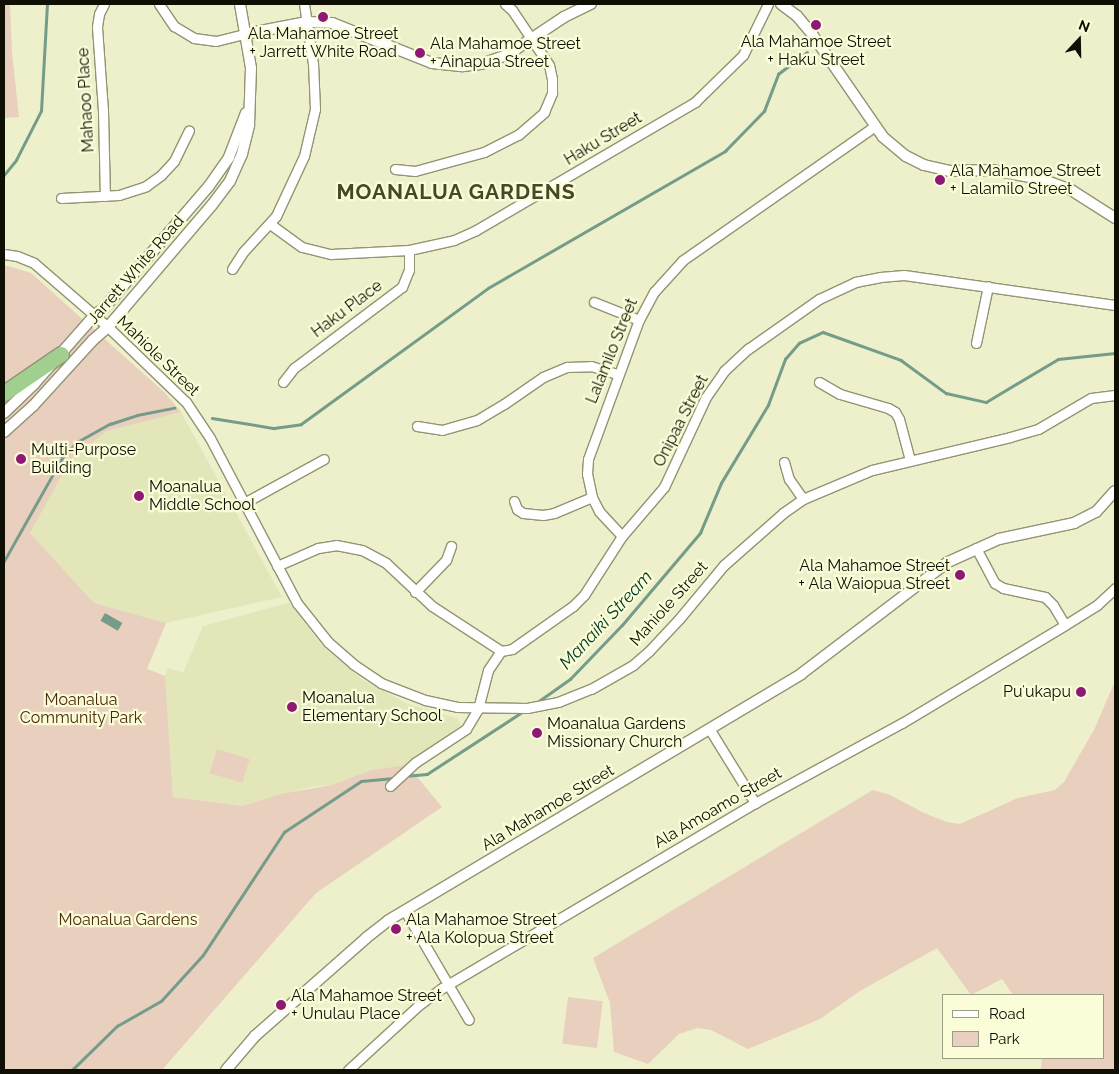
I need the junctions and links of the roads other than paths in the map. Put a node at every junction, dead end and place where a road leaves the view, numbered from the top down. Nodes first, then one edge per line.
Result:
1 (104, 4) edge
2 (159, 4) edge
3 (240, 4) edge
4 (304, 4) edge
5 (505, 4) edge
6 (591, 4) edge
7 (768, 4) edge
8 (781, 4) edge
9 (307, 22) junction
10 (245, 34) junction
11 (531, 38) junction
12 (249, 103) junction
13 (875, 126) junction
14 (189, 130) dead end
15 (395, 169) dead end
16 (105, 196) junction
17 (60, 198) dead end
18 (1115, 218) edge
19 (270, 224) junction
20 (409, 250) junction
21 (4, 254) edge
22 (232, 269) dead end
23 (988, 286) junction
24 (594, 302) dead end
25 (1115, 305) edge
26 (94, 316) junction
27 (639, 320) junction
28 (108, 327) junction
29 (976, 343) dead end
30 (61, 354) junction
31 (618, 374) junction
32 (283, 382) dead end
33 (819, 382) dead end
34 (4, 393) edge
35 (1115, 395) edge
36 (4, 414) edge
37 (417, 426) dead end
38 (4, 432) edge
39 (324, 459) dead end
40 (910, 460) junction
41 (784, 462) dead end
42 (1115, 491) edge
43 (592, 497) junction
44 (803, 499) junction
45 (514, 501) dead end
46 (244, 503) junction
47 (622, 536) junction
48 (452, 546) dead end
49 (976, 548) junction
50 (277, 566) junction
51 (1115, 588) edge
52 (415, 592) junction
53 (1065, 625) junction
54 (501, 651) junction
55 (478, 709) junction
56 (710, 730) junction
57 (390, 786) dead end
58 (755, 803) junction
59 (405, 911) junction
60 (448, 985) junction
61 (469, 1020) dead end
62 (226, 1070) edge
63 (348, 1070) edge

1 - 16 street, Mahaoo Place
2 - 10 street
3 - 10 street, Jarrett White Road
4 - 9 street
5 - 11 street
6 - 11 street
7 - 20 street, Haku Street
8 - 13 street
9 - 10 street
9 - 11 street
9 - 19 street
10 - 12 street, Jarrett White Road
11 - 15 street
12 - 26 street, Jarrett White Road
12 - 28 street, Jarrett White Road
13 - 18 street
13 - 27 street, Lalamilo Street
14 - 16 street
16 - 17 street
19 - 20 street, Haku Street
19 - 22 street
20 - 32 street, Haku Place
21 - 26 street, Mahiole Street
23 - 25 street, Onipaa Street
23 - 29 street
23 - 47 street, Onipaa Street
24 - 27 street
26 - 28 street, Mahiole Street
26 - 30 street, Jarrett White Road
27 - 31 street, Lalamilo Street
28 - 38 street, Jarrett White Road
28 - 46 street, Mahiole Street
30 - 34 highway
30 - 36 street, Jarrett White Road
31 - 37 street
31 - 43 street, Lalamilo Street
33 - 40 street
35 - 40 street, Mahiole Street
39 - 46 street
40 - 44 street, Mahiole Street
41 - 44 street
42 - 49 street, Ala Mahamoe Street
43 - 45 street
43 - 47 street, Lalamilo Street
44 - 55 street, Mahiole Street
46 - 50 street, Mahiole Street
47 - 54 street, Onipaa Street
48 - 52 street
49 - 53 street
49 - 56 street, Ala Mahamoe Street
50 - 52 street
50 - 55 street, Mahiole Street
51 - 53 street, Ala Amoamo Street
52 - 54 street
53 - 58 street, Ala Amoamo Street
54 - 55 street
55 - 57 street
56 - 58 street
56 - 59 street, Ala Mahamoe Street
58 - 60 street, Ala Amoamo Street
59 - 60 street
59 - 62 street, Ala Mahamoe Street
60 - 61 street
60 - 63 street, Ala Amoamo Street

